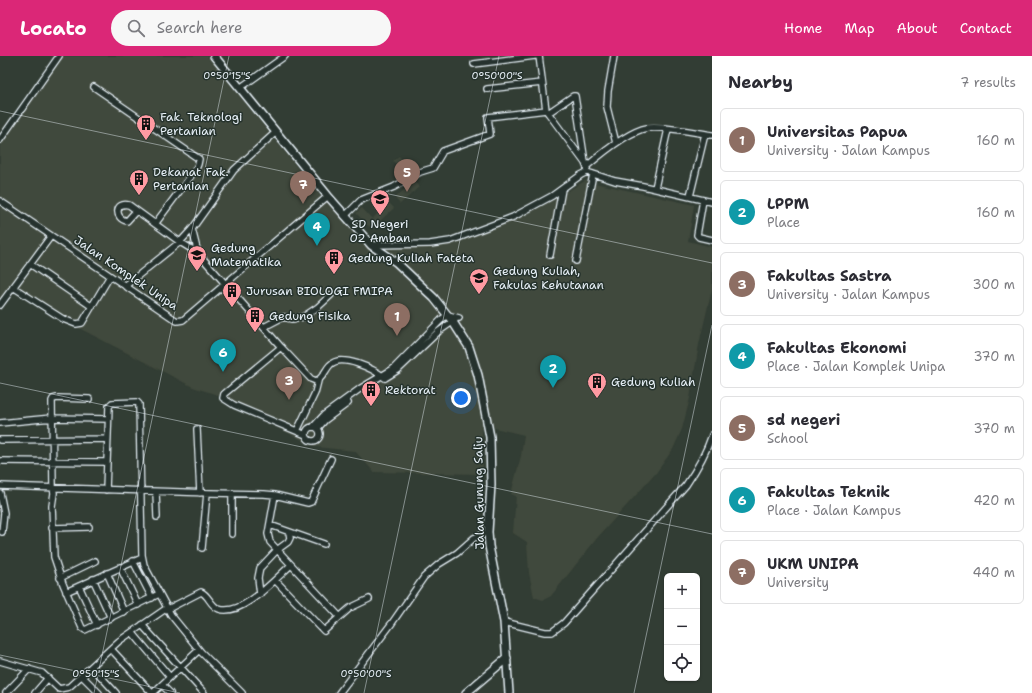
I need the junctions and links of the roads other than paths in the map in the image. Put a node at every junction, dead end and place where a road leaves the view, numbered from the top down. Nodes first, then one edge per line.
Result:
1 (59, 56) edge
2 (214, 56) edge
3 (285, 56) edge
4 (535, 56) edge
5 (539, 56) edge
6 (614, 56) edge
7 (474, 64) dead end
8 (542, 83) junction
9 (94, 87) dead end
10 (240, 88) junction
11 (487, 89) dead end
12 (547, 111) junction
13 (668, 129) junction
14 (276, 132) junction
15 (705, 134) junction
16 (712, 135) edge
17 (0, 140) edge
18 (616, 143) junction
19 (586, 167) junction
20 (593, 174) junction
21 (655, 188) junction
22 (562, 189) junction
23 (328, 196) junction
24 (690, 196) junction
25 (703, 200) junction
26 (0, 201) edge
27 (712, 202) edge
28 (136, 211) dead end
29 (345, 216) junction
30 (156, 224) junction
31 (192, 229) junction
32 (51, 236) junction
33 (712, 240) edge
34 (180, 242) junction
35 (371, 245) junction
36 (198, 253) junction
37 (550, 255) dead end
38 (576, 261) dead end
39 (30, 264) junction
40 (110, 276) junction
41 (225, 284) junction
42 (125, 286) junction
43 (13, 288) junction
44 (331, 295) dead end
45 (0, 305) edge
46 (91, 306) junction
47 (448, 315) junction
48 (453, 322) junction
49 (264, 327) junction
50 (281, 347) junction
51 (373, 371) junction
52 (383, 377) junction
53 (318, 381) junction
54 (376, 381) junction
55 (89, 399) dead end
56 (52, 418) junction
57 (108, 419) junction
58 (0, 423) edge
59 (315, 427) junction
60 (197, 429) dead end
61 (297, 431) junction
62 (306, 435) junction
63 (712, 435) edge
64 (52, 439) junction
65 (108, 439) junction
66 (0, 440) edge
67 (332, 459) dead end
68 (52, 460) junction
69 (0, 461) edge
70 (107, 462) junction
71 (0, 486) edge
72 (53, 488) junction
73 (106, 490) junction
74 (140, 491) junction
75 (156, 492) junction
76 (0, 493) edge
77 (200, 493) junction
78 (207, 493) junction
79 (232, 494) junction
80 (275, 495) junction
81 (157, 517) dead end
82 (270, 525) junction
83 (89, 527) dead end
84 (52, 528) junction
85 (2, 532) dead end
86 (289, 532) junction
87 (488, 532) junction
88 (232, 534) dead end
89 (324, 544) dead end
90 (202, 548) dead end
91 (276, 550) junction
92 (142, 558) junction
93 (95, 561) dead end
94 (133, 562) junction
95 (291, 565) junction
96 (120, 567) junction
97 (107, 573) junction
98 (60, 578) junction
99 (93, 579) junction
100 (275, 580) junction
101 (79, 586) junction
102 (66, 592) junction
103 (160, 594) junction
104 (260, 594) junction
105 (152, 598) junction
106 (369, 600) dead end
107 (138, 605) junction
108 (167, 608) junction
109 (124, 612) junction
110 (339, 616) junction
111 (111, 618) junction
112 (504, 622) junction
113 (97, 625) junction
114 (142, 625) junction
115 (132, 632) junction
116 (111, 649) junction
117 (199, 650) junction
118 (507, 658) junction
119 (0, 661) edge
120 (92, 666) junction
121 (181, 667) junction
122 (29, 669) junction
123 (82, 676) junction
124 (170, 677) junction
125 (48, 678) junction
126 (162, 685) junction
127 (60, 691) edge
128 (6, 693) edge
129 (34, 693) edge
130 (99, 693) edge
131 (116, 693) edge
132 (153, 693) edge
133 (170, 693) edge
134 (204, 693) edge
135 (242, 693) edge
136 (339, 693) edge
137 (466, 693) edge
138 (509, 693) edge

1 - 17 street
2 - 10 main road, Jalan Gunung Salju
3 - 10 street
4 - 7 street
5 - 8 street
6 - 18 street
8 - 11 street
8 - 12 street
9 - 30 street
10 - 14 main road, Jalan Gunung Salju
12 - 19 street
12 - 19 street
12 - 29 street
13 - 15 street
13 - 18 street
13 - 21 street
14 - 23 main road, Jalan Gunung Salju
14 - 31 street
15 - 16 street
15 - 24 street
18 - 19 street
19 - 20 street
19 - 22 street
20 - 21 street
20 - 38 street
21 - 24 street
22 - 35 street
22 - 37 street
23 - 29 main road, Jalan Gunung Salju
23 - 41 street, Jalan Komplek Unipa
24 - 25 street
25 - 27 street
25 - 33 street
26 - 32 street, Jalan Komplek Unipa
28 - 30 street
29 - 35 main road, Jalan Gunung Salju
30 - 34 street
31 - 34 street
31 - 36 street
32 - 39 street
32 - 40 street, Jalan Komplek Unipa
34 - 36 street
34 - 42 street
35 - 47 main road, Jalan Gunung Salju
36 - 41 street
39 - 43 street
39 - 46 street
40 - 42 street, Jalan Komplek Unipa
40 - 46 street
41 - 42 street, Jalan Komplek Unipa
41 - 49 street
43 - 45 street
43 - 46 street
44 - 49 street
47 - 48 main road, Jalan Gunung Salju
47 - 52 street
48 - 52 street
48 - 87 main road, Jalan Gunung Salju
49 - 50 street
50 - 53 street
50 - 61 street
51 - 52 street
51 - 53 street
51 - 54 street
52 - 54 street
53 - 61 street
54 - 59 street
55 - 56 street
56 - 57 street
56 - 58 street
56 - 64 street
57 - 65 street
57 - 74 street
59 - 62 street
59 - 62 street
60 - 77 street
61 - 62 street
63 - 112 street
64 - 65 street
64 - 66 street
64 - 68 street
65 - 70 street
67 - 80 street
68 - 69 street
68 - 70 street
68 - 72 street
70 - 73 street
71 - 72 street
72 - 73 street
72 - 84 street
73 - 74 street
74 - 75 street
74 - 92 street
75 - 77 street
75 - 81 street
76 - 85 street
77 - 78 street
78 - 79 street
78 - 90 street
79 - 80 street
79 - 88 street
80 - 82 street
82 - 86 street
82 - 91 street
83 - 84 street
84 - 98 street
86 - 89 street
86 - 91 street
87 - 112 main road, Jalan Gunung Salju
87 - 136 street
91 - 95 street
91 - 104 street
92 - 94 street
92 - 103 street
93 - 98 street
94 - 96 street
94 - 105 street
95 - 100 street
95 - 110 street
96 - 97 street
96 - 107 street
97 - 99 street
97 - 109 street
98 - 102 street
99 - 101 street
99 - 111 street
100 - 104 street
100 - 110 street
101 - 102 street
101 - 113 street
102 - 113 street
103 - 105 street
103 - 108 street
104 - 108 street
105 - 107 street
106 - 110 street
107 - 109 street
108 - 114 street
108 - 117 street
109 - 111 street
111 - 113 street
112 - 118 main road, Jalan Gunung Salju
114 - 115 street
114 - 121 street
115 - 116 street
115 - 124 street
116 - 120 street
116 - 132 street
117 - 121 street
117 - 135 street
118 - 137 main road
118 - 138 main road, Jalan Gunung Salju
119 - 122 street
120 - 123 street
120 - 131 street
121 - 124 street
121 - 134 street
122 - 125 street
122 - 128 street
123 - 127 street
123 - 130 street
124 - 126 street
125 - 127 street
125 - 129 street
126 - 132 street
126 - 133 street

